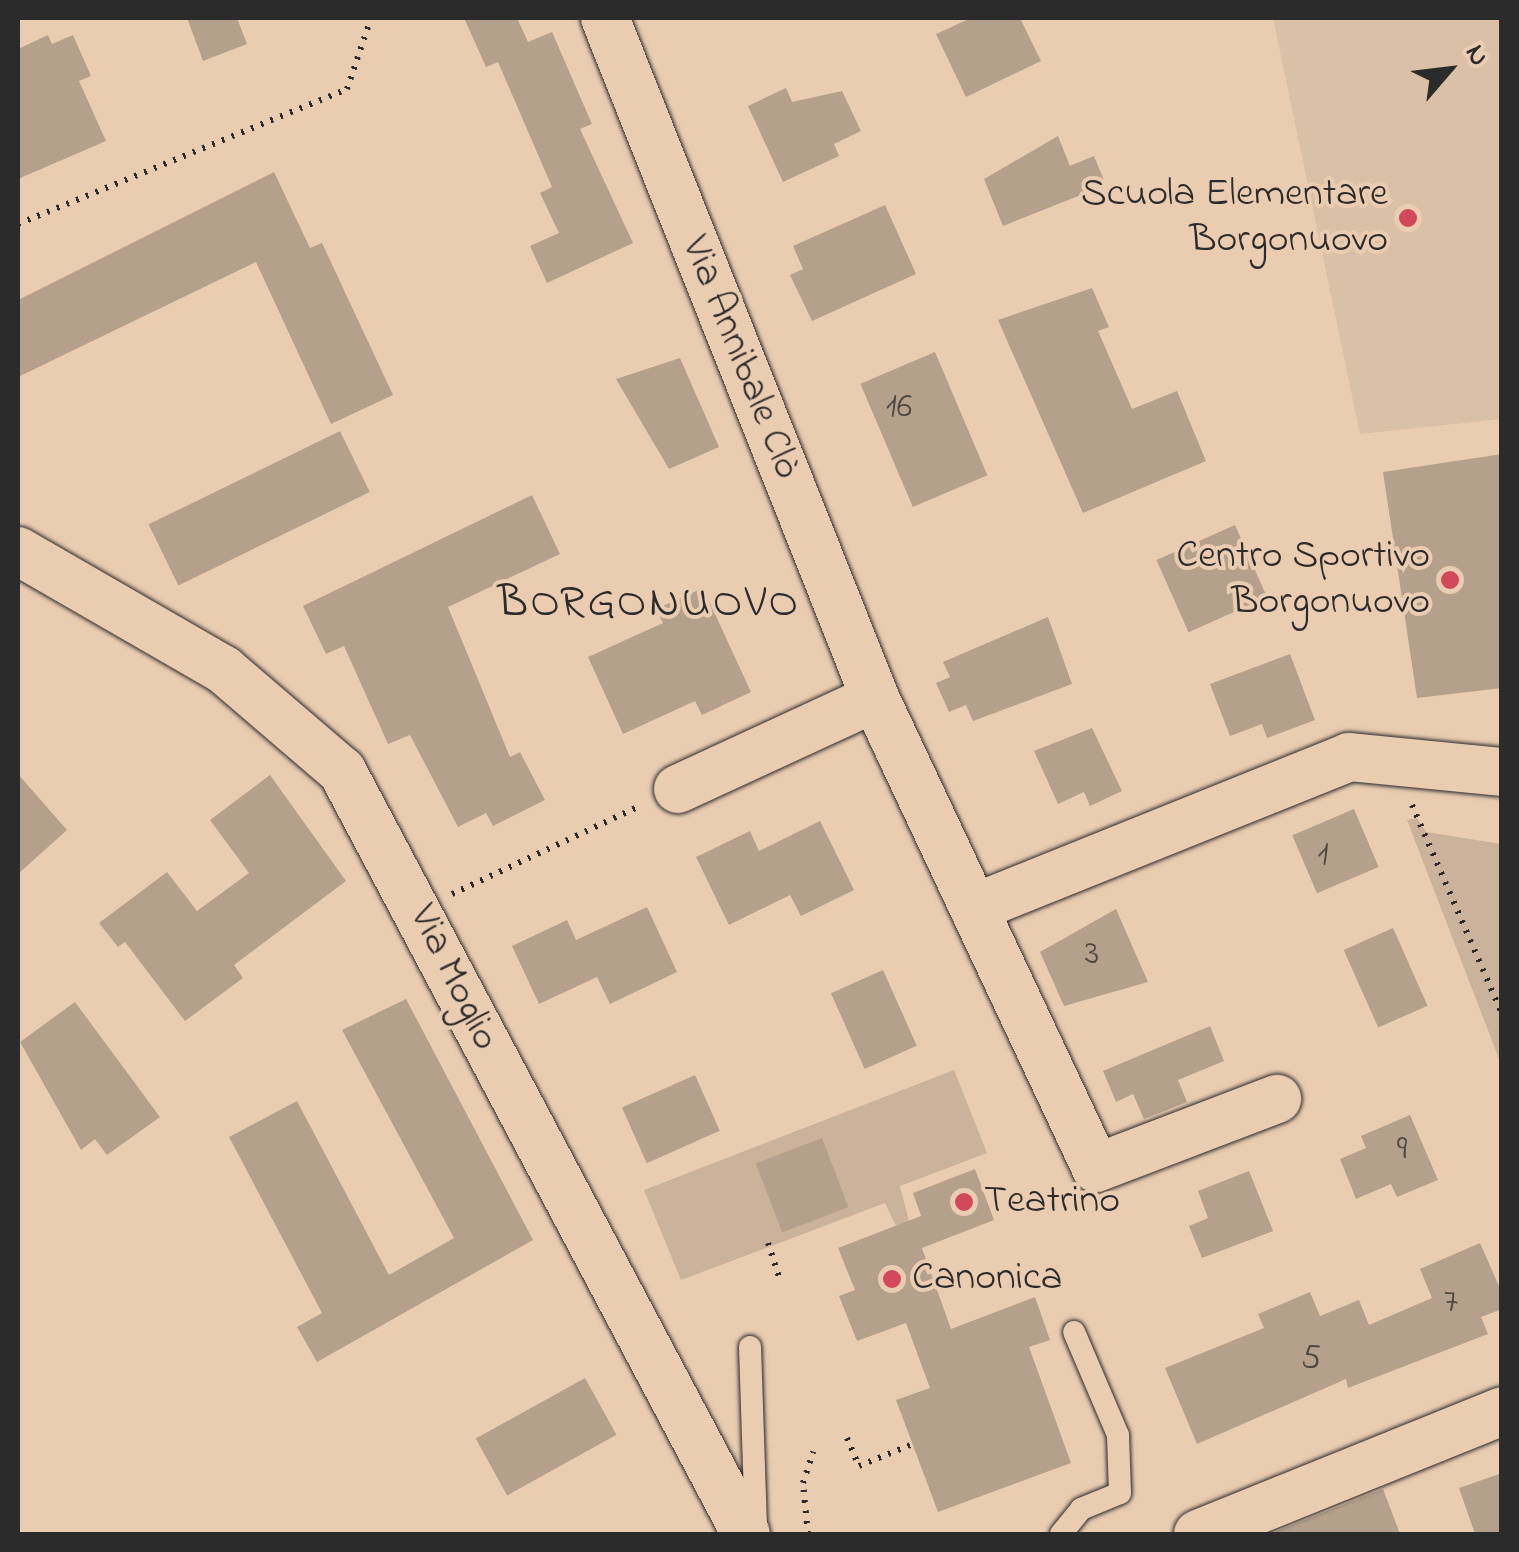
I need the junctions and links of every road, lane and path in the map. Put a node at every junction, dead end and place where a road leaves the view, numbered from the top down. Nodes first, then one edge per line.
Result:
1 (371, 18) edge
2 (605, 18) edge
3 (18, 224) edge
4 (18, 551) edge
5 (875, 698) junction
6 (1391, 758) junction
7 (1502, 772) edge
8 (678, 789) joint
9 (421, 908) junction
10 (974, 908) junction
11 (1502, 1014) edge
12 (1277, 1099) dead end
13 (768, 1243) dead end
14 (779, 1277) dead end
15 (1074, 1332) dead end
16 (750, 1348) dead end
17 (1502, 1411) edge
18 (847, 1438) dead end
19 (913, 1444) dead end
20 (813, 1452) dead end
21 (746, 1534) edge
22 (756, 1534) edge
23 (808, 1534) edge
24 (1062, 1534) edge
25 (1198, 1534) edge

1 - 3 path
2 - 5 street, Via Annibale Clò
4 - 9 street, Via Moglio
5 - 8 street
5 - 10 street, Via Annibale Clò
6 - 7 street
6 - 10 street
6 - 11 path
8 - 9 path
9 - 21 street, Via Moglio
10 - 12 street, Via Annibale Clò
13 - 14 path
15 - 24 lane
16 - 22 lane
17 - 25 street
18 - 19 path
20 - 23 path

